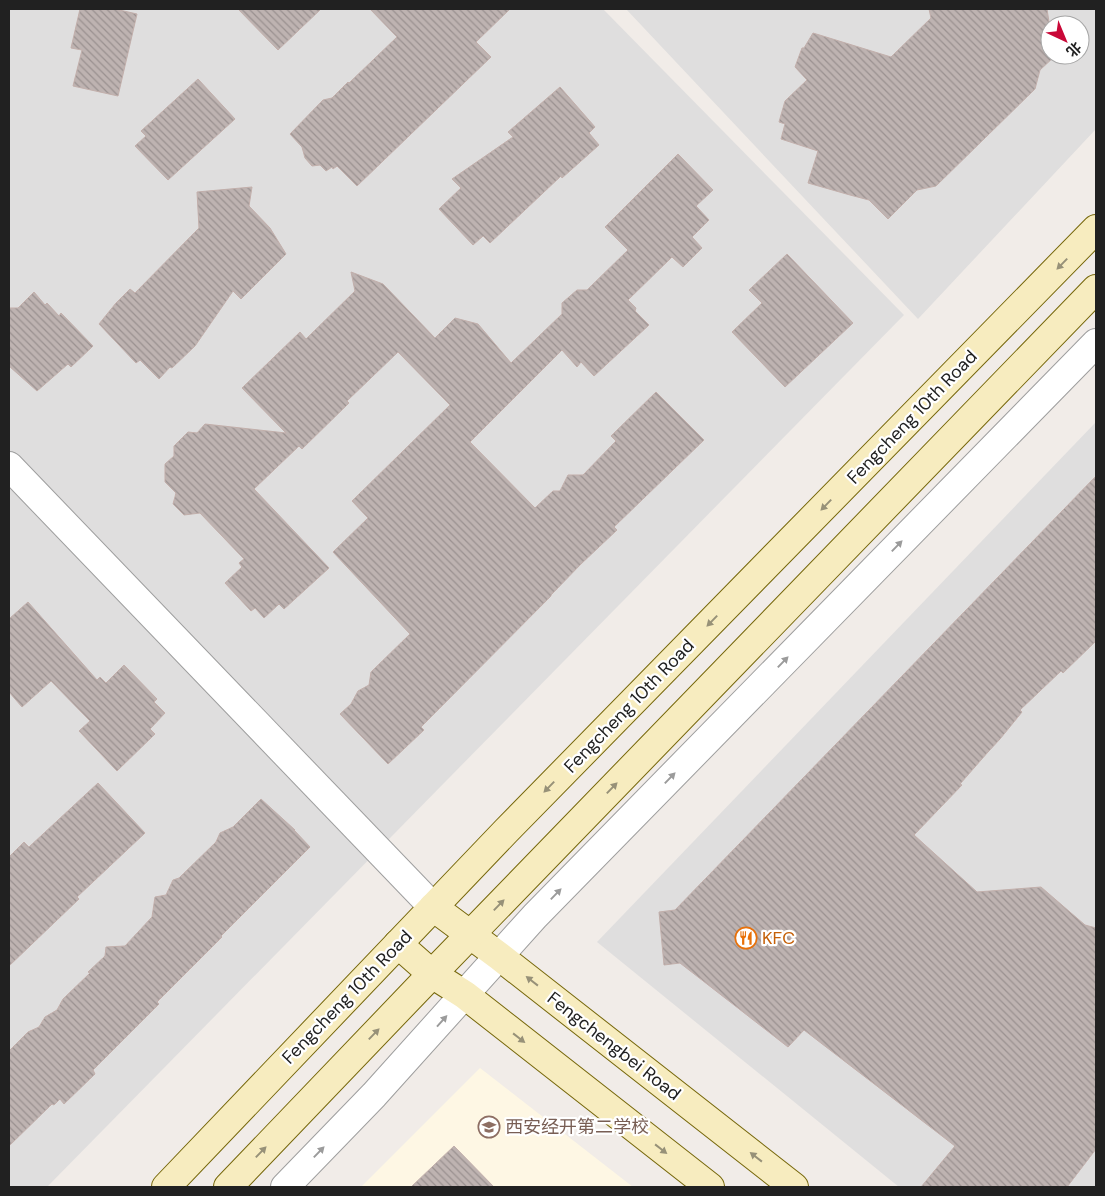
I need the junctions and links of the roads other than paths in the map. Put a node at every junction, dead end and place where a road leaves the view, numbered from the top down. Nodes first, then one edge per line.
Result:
1 (1096, 229) edge
2 (1096, 289) edge
3 (1096, 343) edge
4 (9, 466) edge
5 (433, 907) junction
6 (470, 935) junction
7 (398, 944) junction
8 (499, 956) junction
9 (432, 974) junction
10 (465, 996) junction
11 (166, 1187) edge
12 (228, 1187) edge
13 (285, 1187) edge
14 (710, 1187) edge
15 (794, 1187) edge

1 -> 5 main road, Fengcheng 10th Road
6 -> 2 main road
8 -> 3 street
4 - 5 street
5 - 6 main road, Fengchengbei Road
5 - 7 main road, Fengcheng 10th Road
6 - 8 main road, Fengchengbei Road
6 - 9 main road
7 - 9 main road
7 - 11 main road, Fengcheng 10th Road
8 - 10 street
15 -> 8 main road, Fengchengbei Road
9 - 10 main road
12 -> 9 main road
13 -> 10 street
10 -> 14 main road

